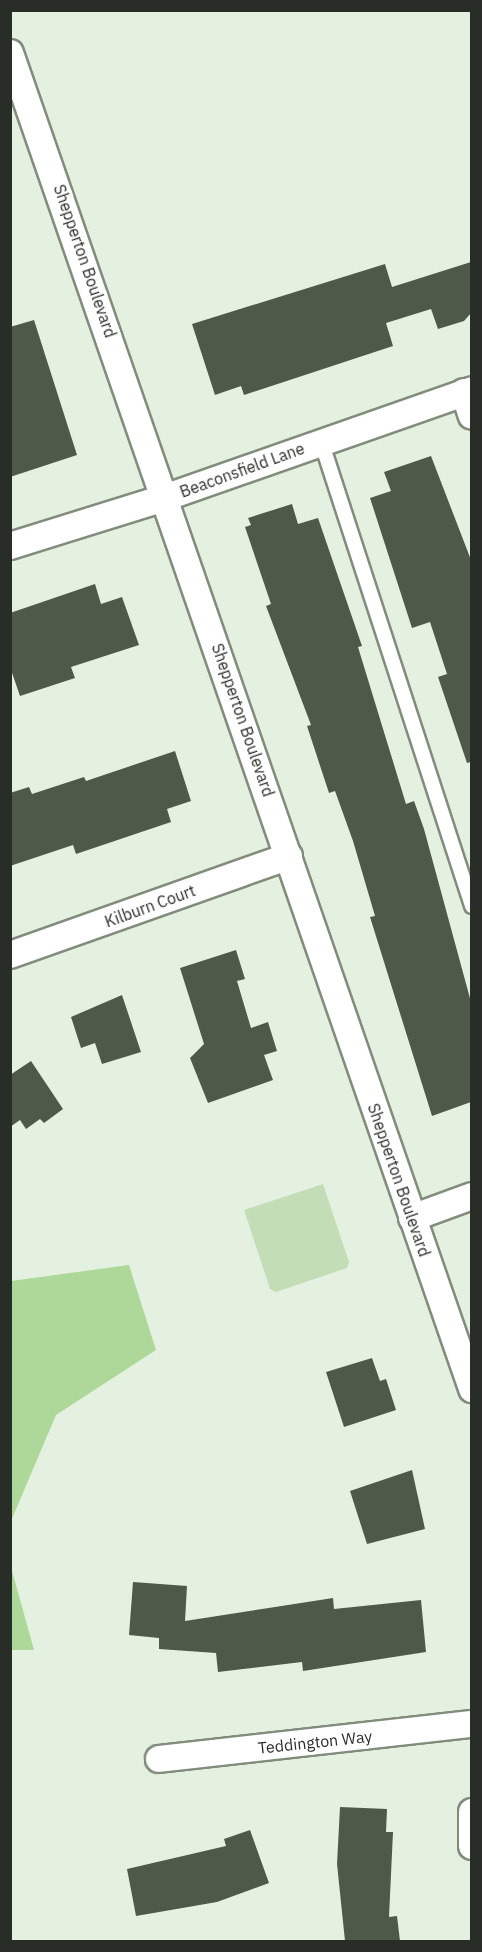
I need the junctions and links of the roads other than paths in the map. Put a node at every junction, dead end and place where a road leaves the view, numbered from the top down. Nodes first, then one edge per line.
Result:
1 (10, 53) edge
2 (469, 399) edge
3 (321, 441) junction
4 (167, 497) junction
5 (10, 546) edge
6 (289, 856) junction
7 (471, 906) edge
8 (10, 955) edge
9 (471, 1196) edge
10 (412, 1218) junction
11 (471, 1389) edge
12 (471, 1724) edge
13 (159, 1759) dead end
14 (471, 1812) edge
15 (471, 1846) edge

1 - 4 street, Shepperton Boulevard
2 - 3 street, Beaconsfield Lane
3 - 4 street, Beaconsfield Lane
3 - 7 lane
4 - 5 street, Beaconsfield Lane
4 - 6 street, Shepperton Boulevard
6 - 8 street, Kilburn Court
6 - 10 street, Shepperton Boulevard
9 - 10 street
10 - 11 street, Shepperton Boulevard
12 - 13 street, Teddington Way
14 - 15 street

